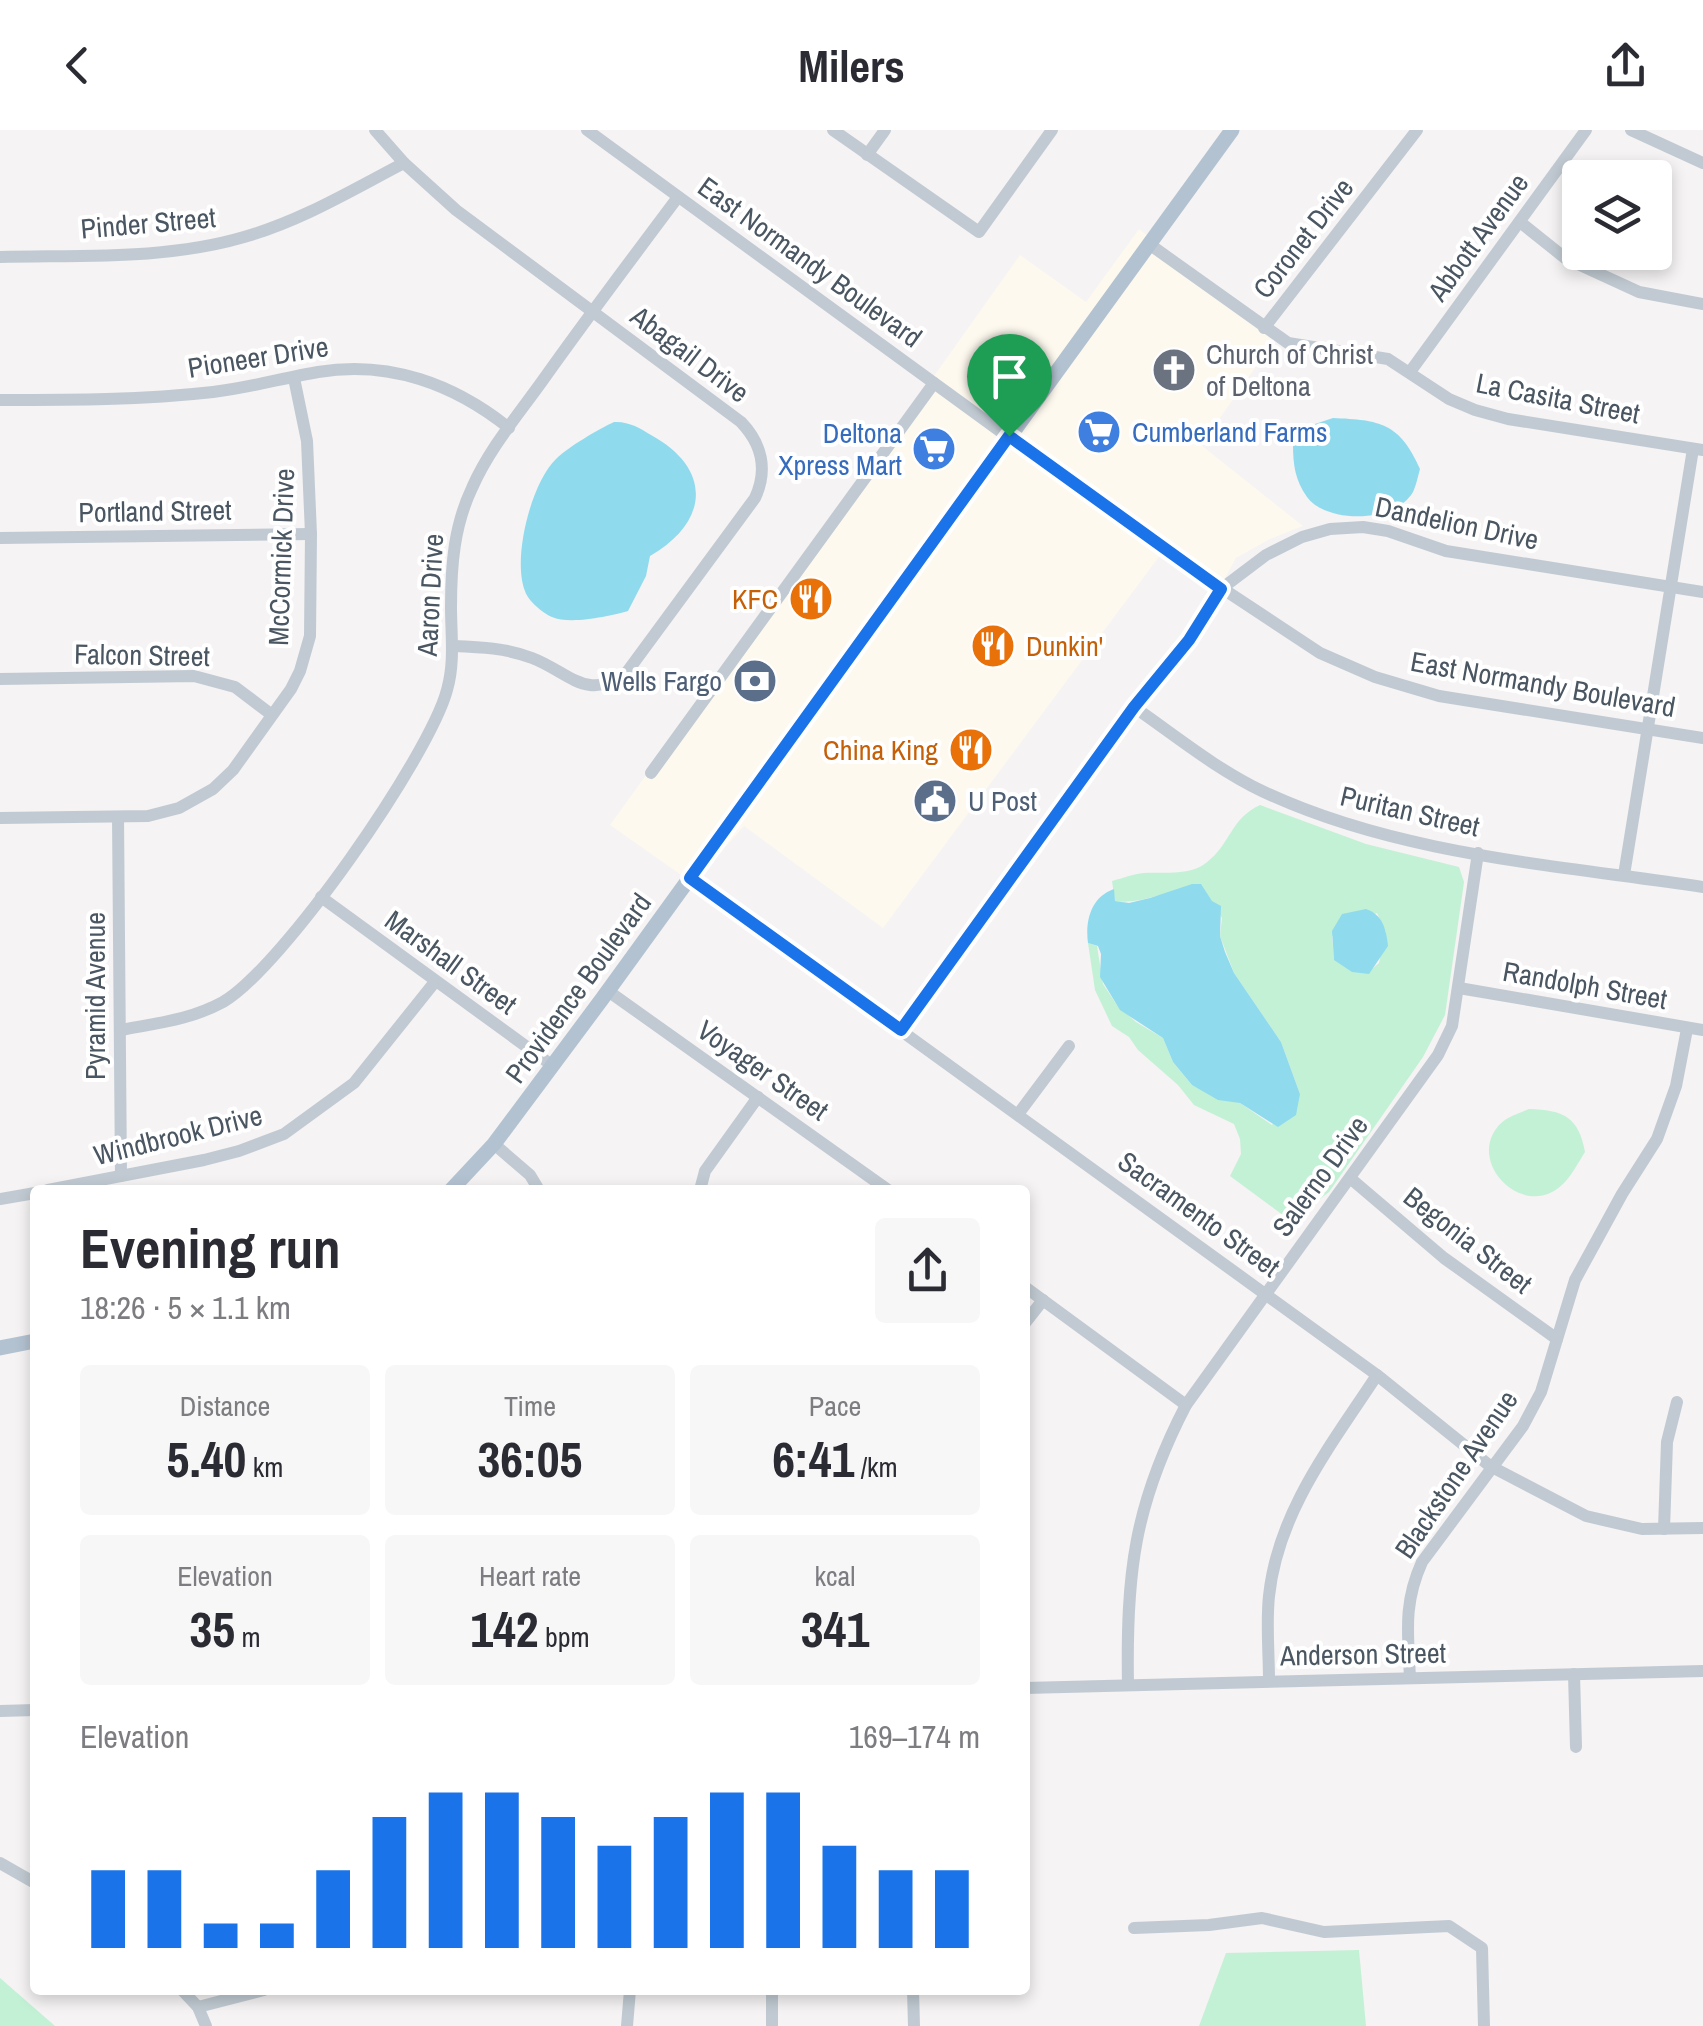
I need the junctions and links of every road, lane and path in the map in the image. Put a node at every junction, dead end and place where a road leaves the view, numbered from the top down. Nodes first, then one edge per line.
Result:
1 (375, 130) edge
2 (587, 130) edge
3 (833, 130) edge
4 (884, 130) edge
5 (1052, 130) edge
6 (1232, 130) edge
7 (1417, 130) edge
8 (1586, 130) edge
9 (1631, 130) edge
10 (867, 154) junction
11 (1703, 162) edge
12 (404, 163) junction
13 (678, 196) junction
14 (1520, 222) junction
15 (1149, 244) junction
16 (0, 258) edge
17 (1703, 304) edge
18 (592, 311) junction
19 (1264, 328) junction
20 (1410, 372) junction
21 (294, 378) junction
22 (934, 383) junction
23 (0, 400) edge
24 (508, 428) junction
25 (1009, 436) junction
26 (1698, 450) edge
27 (311, 534) junction
28 (0, 538) edge
29 (1669, 587) junction
30 (1221, 589) junction
31 (1703, 592) edge
32 (453, 646) junction
33 (0, 679) edge
34 (1134, 707) junction
35 (272, 716) junction
36 (1648, 730) junction
37 (1703, 738) edge
38 (652, 773) dead end
39 (118, 817) junction
40 (0, 818) edge
41 (1478, 852) junction
42 (1624, 875) junction
43 (690, 878) junction
44 (1703, 887) edge
45 (321, 897) junction
46 (434, 982) junction
47 (1459, 988) junction
48 (608, 991) junction
49 (1686, 1029) junction
50 (121, 1030) junction
51 (901, 1030) junction
52 (1703, 1030) edge
53 (1069, 1046) dead end
54 (553, 1066) junction
55 (758, 1097) junction
56 (1018, 1114) junction
57 (494, 1144) junction
58 (120, 1176) junction
59 (1350, 1178) junction
60 (74, 1185) edge
61 (457, 1185) edge
62 (536, 1185) edge
63 (701, 1185) edge
64 (881, 1185) edge
65 (30, 1193) edge
66 (0, 1199) edge
67 (1030, 1292) edge
68 (1266, 1294) junction
69 (1042, 1300) junction
70 (1030, 1316) edge
71 (1557, 1339) junction
72 (30, 1342) edge
73 (0, 1348) edge
74 (1377, 1375) junction
75 (1677, 1402) dead end
76 (1186, 1405) junction
77 (1490, 1466) junction
78 (1703, 1528) edge
79 (1664, 1529) junction
80 (1703, 1671) edge
81 (1574, 1674) junction
82 (1410, 1678) junction
83 (1270, 1681) junction
84 (1128, 1685) junction
85 (1030, 1688) edge
86 (30, 1710) edge
87 (0, 1711) edge
88 (1576, 1748) dead end
89 (0, 1863) edge
90 (30, 1879) edge
91 (1134, 1928) dead end
92 (186, 1995) edge
93 (246, 1995) edge
94 (630, 1995) edge
95 (772, 1995) edge
96 (914, 1995) edge
97 (198, 2008) junction
98 (206, 2026) edge
99 (627, 2026) edge
100 (772, 2026) edge
101 (914, 2026) edge
102 (1484, 2026) edge

1 - 12 street, Abagail Drive
2 - 13 street, East Normandy Boulevard
3 - 10 street
4 - 10 street
5 - 10 street
6 - 15 main road, Providence Boulevard
7 - 19 street, Coronet Drive
8 - 14 street, Abbott Avenue
9 - 11 street
12 - 16 street, Pinder Street
12 - 18 street, Abagail Drive
13 - 18 street, Aaron Drive
13 - 22 street, East Normandy Boulevard
14 - 17 street
14 - 20 street, Abbott Avenue
15 - 19 street, La Casita Street
15 - 25 main road, Providence Boulevard
18 - 24 street, Aaron Drive
18 - 32 street, Abagail Drive
19 - 20 street, La Casita Street
20 - 26 street, La Casita Street
21 - 23 street, Pioneer Drive
21 - 24 street, Pioneer Drive
21 - 27 street, McCormick Drive
22 - 25 street, East Normandy Boulevard
22 - 38 street
24 - 32 street, Aaron Drive
25 - 30 street, East Normandy Boulevard
25 - 43 main road, Providence Boulevard
26 - 29 street
27 - 28 street, Portland Street
27 - 35 street, McCormick Drive
29 - 30 street, Dandelion Drive
29 - 31 street, Dandelion Drive
29 - 36 street
30 - 34 street, Dandelion Drive
30 - 36 street, East Normandy Boulevard
32 - 45 street, Aaron Drive
33 - 35 street, Falcon Street
34 - 41 street, Puritan Street
34 - 51 street, Dandelion Drive
35 - 39 street, McCormick Drive
36 - 37 street, East Normandy Boulevard
36 - 42 street
39 - 40 street, McCormick Drive
39 - 50 street, Pyramid Avenue
41 - 42 street, Puritan Street
41 - 47 street, Salerno Drive
42 - 44 street, Puritan Street
43 - 48 main road, Providence Boulevard
43 - 51 street, Sacramento Street
45 - 46 street, Marshall Street
45 - 50 street, Aaron Drive
46 - 54 street, Marshall Street
46 - 58 street, Windbrook Drive
47 - 49 street, Randolph Street
47 - 59 street, Salerno Drive
48 - 54 main road, Providence Boulevard
48 - 55 street, Voyager Street
49 - 52 street, Randolph Street
49 - 71 street, Blackstone Avenue
50 - 58 street, Pyramid Avenue
51 - 56 street, Sacramento Street
53 - 56 street
54 - 57 main road, Providence Boulevard
55 - 63 street
55 - 64 street, Voyager Street
56 - 68 street, Sacramento Street
57 - 61 main road, Providence Boulevard
57 - 62 street
58 - 60 street, Windbrook Drive
59 - 68 street, Salerno Drive
59 - 71 street, Begonia Street
65 - 66 street
67 - 69 street
68 - 74 street, Sacramento Street
68 - 76 street, Salerno Drive
69 - 70 street
69 - 76 street
71 - 77 street, Blackstone Avenue
72 - 73 main road
74 - 77 street, Sacramento Street
74 - 83 street
75 - 79 street
76 - 84 street, Salerno Drive
77 - 79 street, Sacramento Street
77 - 82 street, Blackstone Avenue
78 - 79 street, Sacramento Street
80 - 81 street, Anderson Street
81 - 82 street, Anderson Street
81 - 88 street
82 - 83 street, Anderson Street
83 - 84 street, Anderson Street
84 - 85 street, Anderson Street
86 - 87 street
89 - 90 street
91 - 102 street
92 - 97 street
93 - 97 street
94 - 99 street
95 - 100 street
96 - 101 street
97 - 98 street

